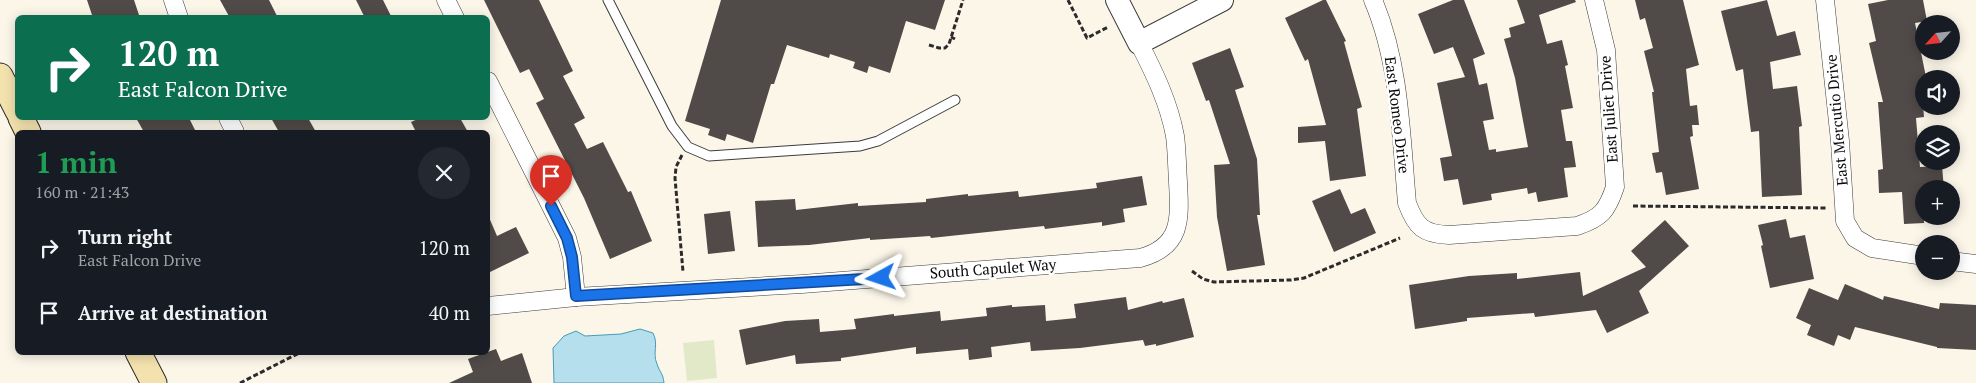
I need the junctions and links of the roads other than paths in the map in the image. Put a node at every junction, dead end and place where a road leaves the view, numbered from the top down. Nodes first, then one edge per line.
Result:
1 (173, 0) edge
2 (446, 0) edge
3 (608, 0) edge
4 (1117, 0) edge
5 (1222, 0) edge
6 (1373, 0) edge
7 (1594, 0) edge
8 (1825, 0) edge
9 (178, 15) edge
10 (454, 15) edge
11 (1139, 42) junction
12 (0, 76) edge
13 (490, 85) edge
14 (955, 100) dead end
15 (15, 105) edge
16 (1601, 215) joint
17 (1915, 255) edge
18 (1960, 262) edge
19 (1976, 264) edge
20 (576, 296) junction
21 (490, 306) edge
22 (140, 355) edge
23 (154, 383) edge

1 - 9 street
2 - 10 street
3 - 14 lane
4 - 11 street
5 - 11 street
6 - 16 street, East Romeo Drive
7 - 16 street, East Juliet Drive
8 - 17 street, East Mercutio Drive
11 - 20 street, South Capulet Way
12 - 15 main road
13 - 20 street
18 - 19 street
20 - 21 street, South Capulet Way
22 - 23 main road

